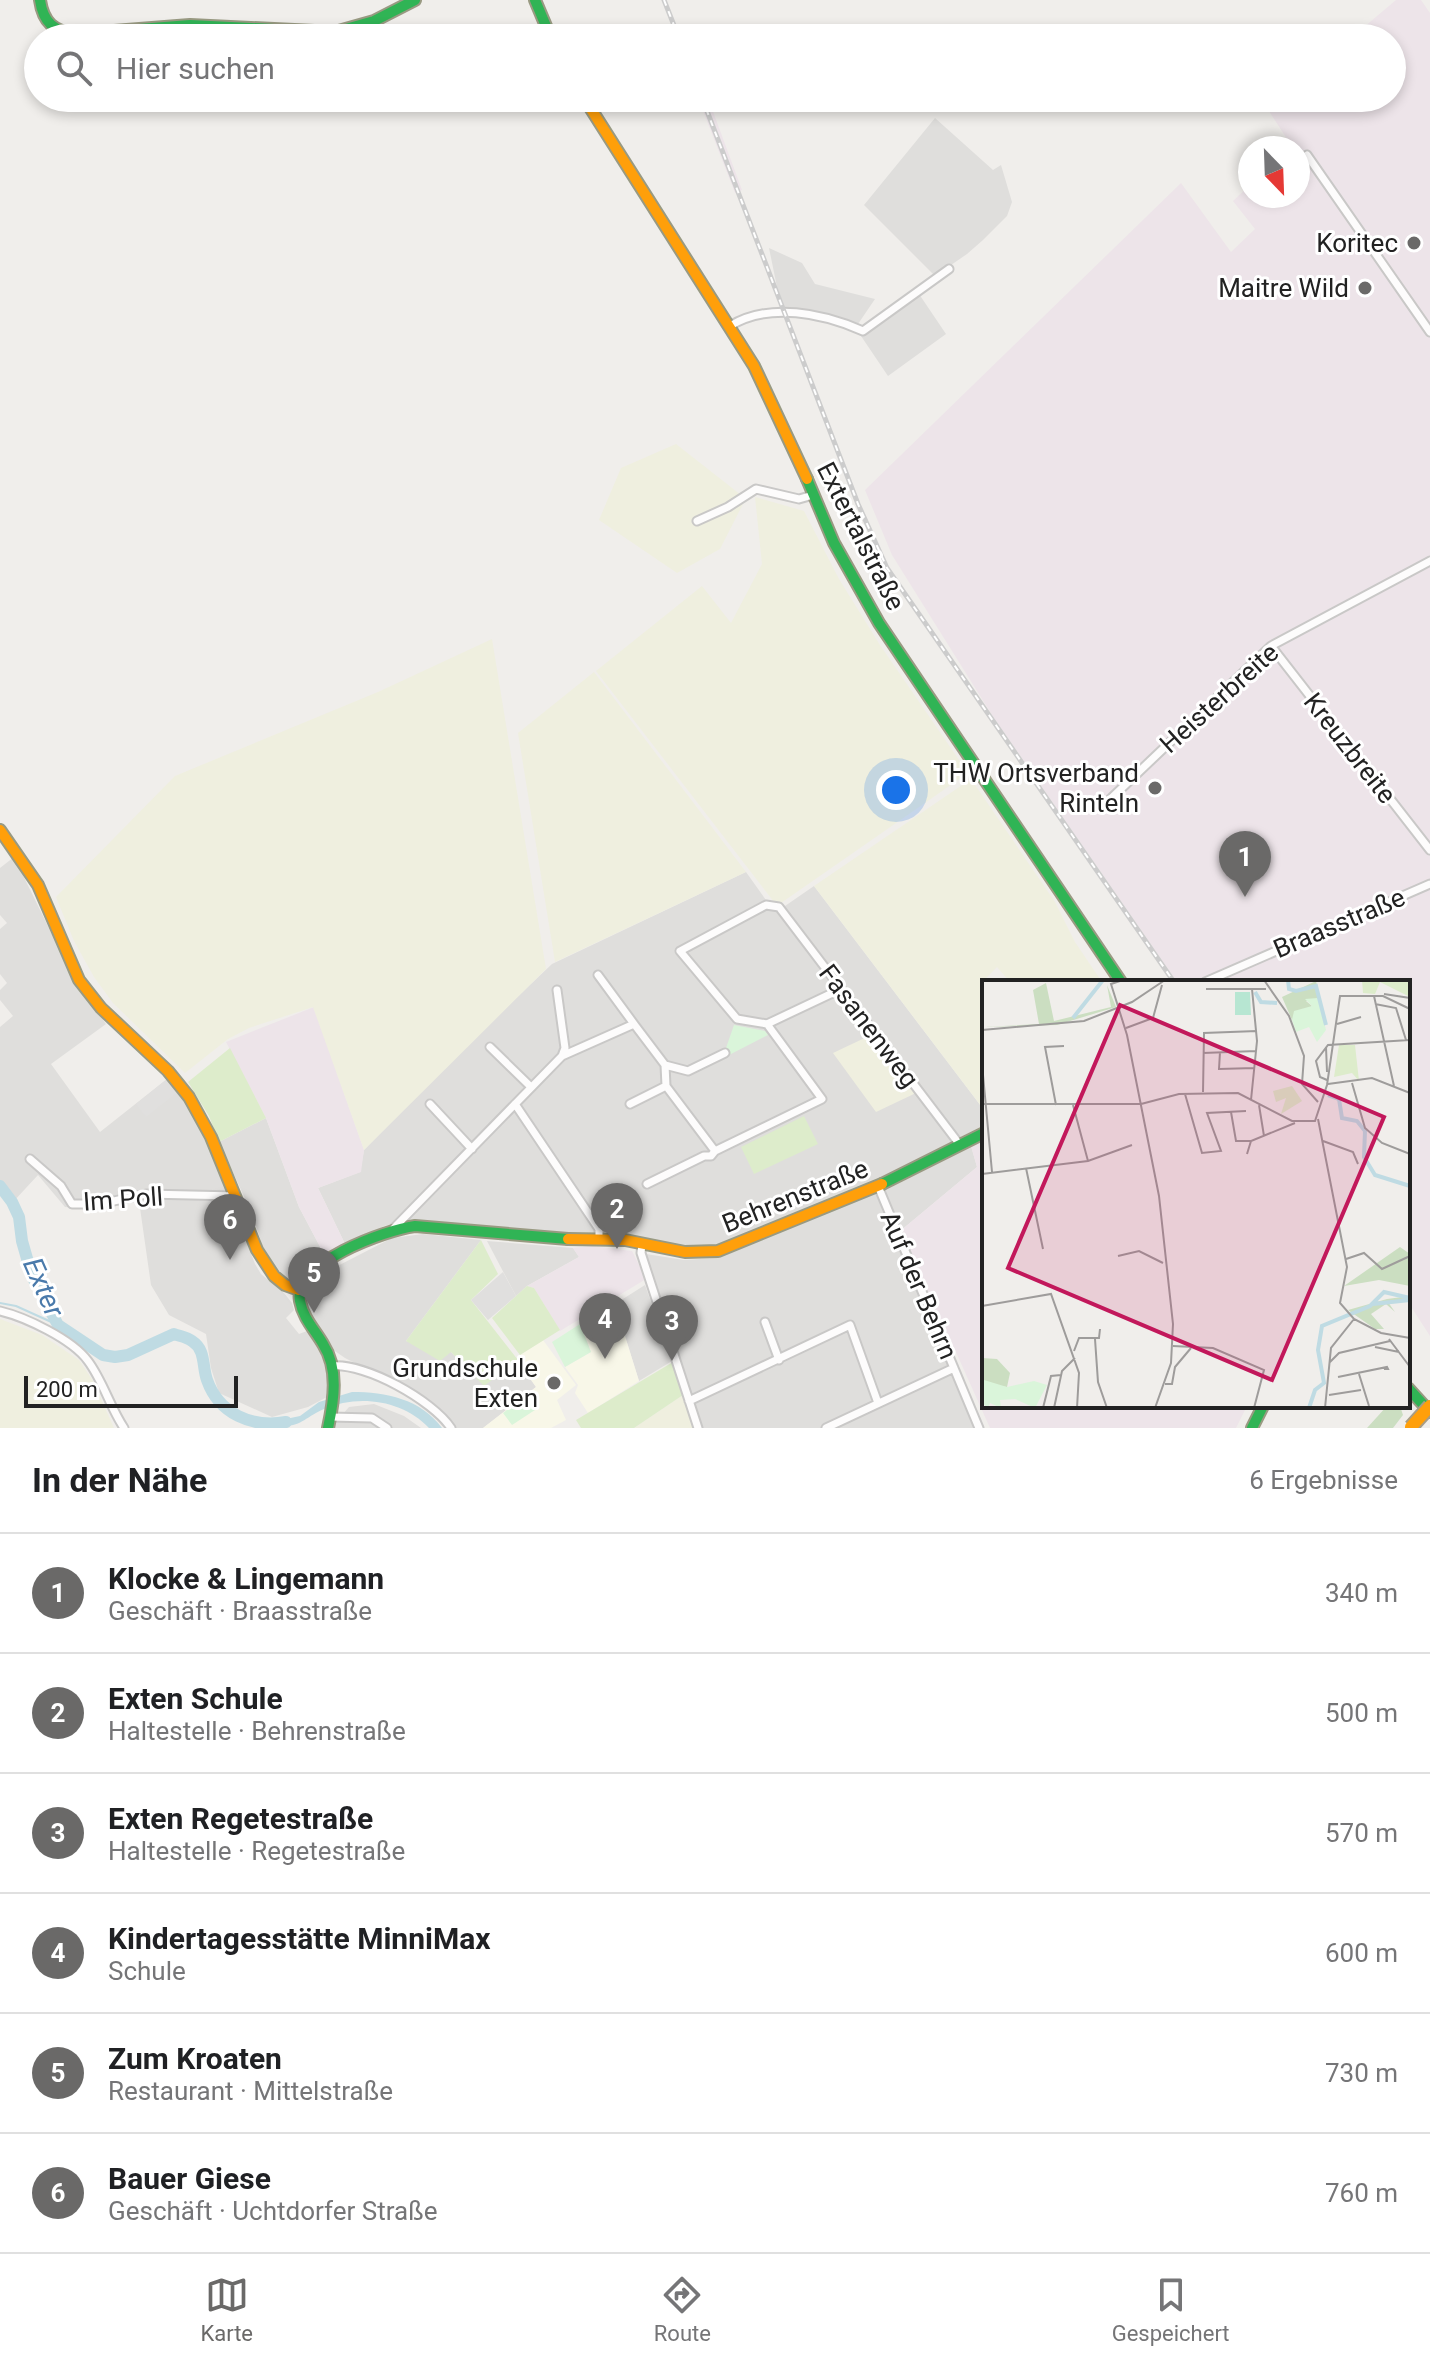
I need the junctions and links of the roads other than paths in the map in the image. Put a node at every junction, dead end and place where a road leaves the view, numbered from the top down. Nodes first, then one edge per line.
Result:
1 (40, 0) edge
2 (415, 0) edge
3 (535, 0) edge
4 (49, 24) edge
5 (363, 24) edge
6 (545, 24) edge
7 (593, 112) edge
8 (1310, 159) edge
9 (949, 269) dead end
10 (730, 326) junction
11 (1430, 332) edge
12 (813, 495) junction
13 (697, 521) dead end
14 (1430, 561) edge
15 (1271, 646) junction
16 (1103, 806) dead end
17 (0, 830) edge
18 (1430, 850) edge
19 (1430, 884) edge
20 (598, 975) dead end
21 (1118, 980) edge
22 (1210, 980) edge
23 (841, 989) junction
24 (557, 990) dead end
25 (634, 1024) junction
26 (767, 1024) junction
27 (490, 1047) dead end
28 (725, 1053) dead end
29 (562, 1056) junction
30 (665, 1065) junction
31 (666, 1086) junction
32 (531, 1087) junction
33 (430, 1104) dead end
34 (515, 1104) junction
35 (630, 1104) dead end
36 (982, 1134) edge
37 (960, 1145) junction
38 (472, 1149) junction
39 (715, 1151) junction
40 (30, 1159) dead end
41 (647, 1184) dead end
42 (878, 1186) junction
43 (236, 1196) junction
44 (394, 1228) junction
45 (599, 1238) junction
46 (642, 1244) junction
47 (299, 1290) junction
48 (0, 1311) edge
49 (765, 1322) dead end
50 (779, 1360) junction
51 (332, 1366) junction
52 (954, 1368) junction
53 (1410, 1390) edge
54 (689, 1401) junction
55 (878, 1403) junction
56 (1430, 1406) edge
57 (1262, 1408) edge
58 (1430, 1412) edge
59 (330, 1420) edge
60 (124, 1428) edge
61 (387, 1428) edge
62 (451, 1428) edge
63 (698, 1428) edge
64 (826, 1428) edge
65 (979, 1428) edge
66 (1252, 1428) edge
67 (1410, 1428) edge

1 - 4 main road
2 - 5 main road
3 - 6 main road
7 - 10 main road, Extertalstraße
8 - 11 street
9 - 10 street
10 - 12 main road, Extertalstraße
12 - 13 street
12 - 21 main road, Extertalstraße
14 - 15 street, Heisterbreite
15 - 16 street, Heisterbreite
15 - 18 street, Kreuzbreite
17 - 43 main road
19 - 22 street, Braasstraße
20 - 25 street
23 - 26 street
23 - 26 street, Fasanenweg
23 - 37 street, Fasanenweg
24 - 29 street
25 - 29 street
25 - 30 street
26 - 39 street
27 - 32 street
28 - 30 street
29 - 32 street
30 - 31 street
31 - 35 street
31 - 39 street
32 - 34 street
33 - 38 street
34 - 38 street
34 - 45 street
36 - 37 main road, Behrenstraße
37 - 42 main road, Behrenstraße
38 - 44 street
39 - 41 street
40 - 43 street, Im Poll
42 - 46 main road, Behrenstraße
42 - 52 street, Auf der Behrn
43 - 47 main road
44 - 45 main road, Behrenstraße
44 - 47 main road, Behrenstraße
45 - 46 main road, Behrenstraße
46 - 54 street
47 - 51 main road
48 - 60 street
49 - 50 street
50 - 54 street
50 - 55 street
51 - 59 main road
51 - 62 street
52 - 55 street
52 - 65 street, Auf der Behrn
53 - 58 main road
54 - 63 street
55 - 64 street
56 - 67 main road, bridge
57 - 66 main road
59 - 61 street

